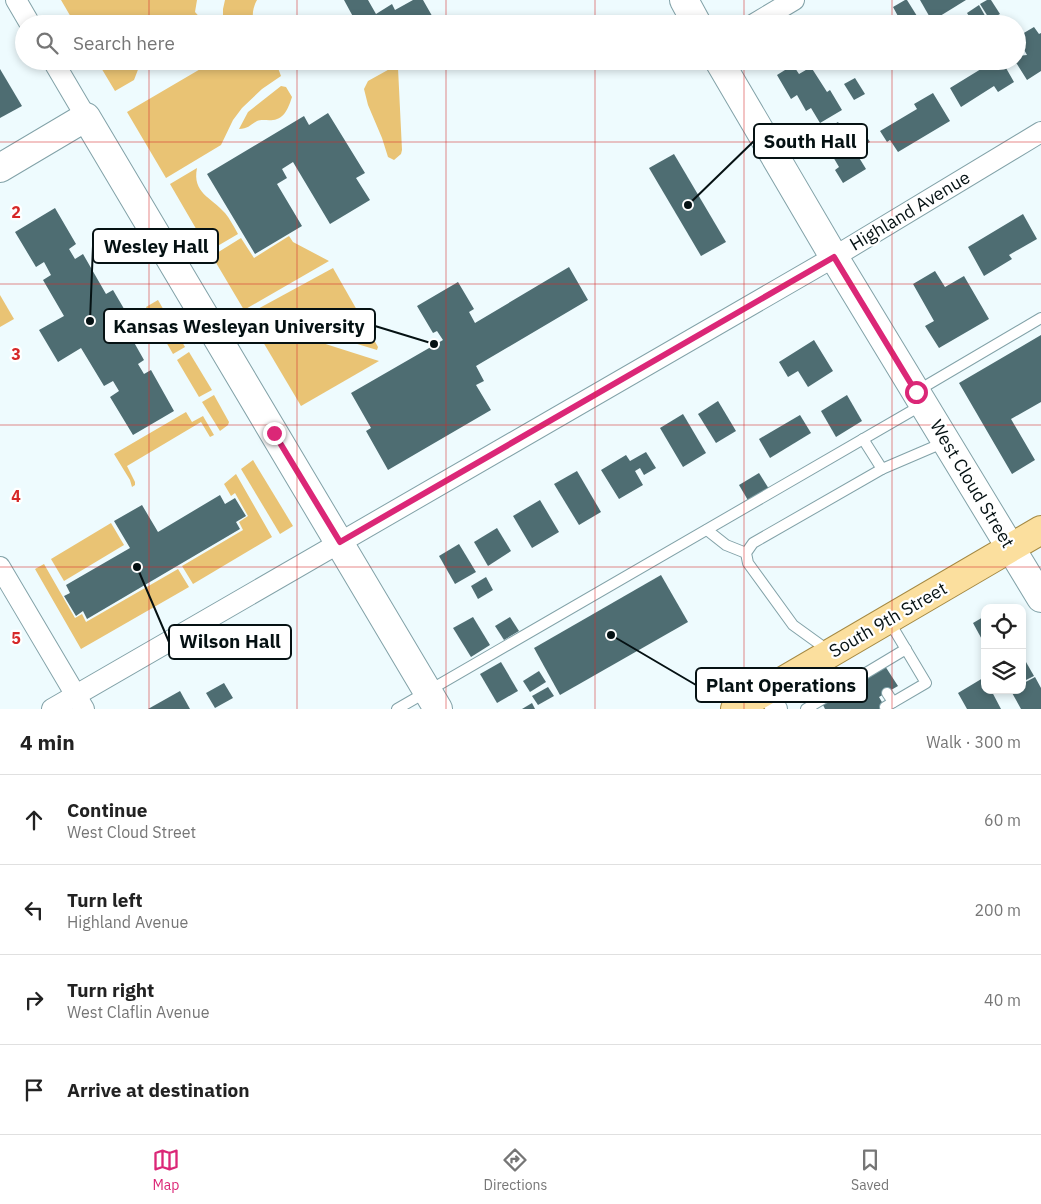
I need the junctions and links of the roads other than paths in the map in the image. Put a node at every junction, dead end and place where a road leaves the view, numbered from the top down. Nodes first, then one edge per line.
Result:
1 (16, 0) edge
2 (684, 0) edge
3 (794, 0) edge
4 (25, 15) edge
5 (692, 15) edge
6 (769, 15) edge
7 (58, 70) edge
8 (724, 70) edge
9 (86, 117) junction
10 (1041, 132) edge
11 (0, 168) edge
12 (834, 257) junction
13 (1041, 318) edge
14 (919, 398) junction
15 (864, 439) junction
16 (946, 441) junction
17 (882, 469) junction
18 (707, 530) junction
19 (1041, 530) edge
20 (340, 542) junction
21 (1010, 547) junction
22 (746, 553) junction
23 (0, 567) edge
24 (1041, 598) edge
25 (889, 620) junction
26 (906, 649) junction
27 (831, 653) junction
28 (887, 693) dead end
29 (432, 700) edge
30 (772, 700) edge
31 (80, 702) edge
32 (819, 706) edge
33 (52, 709) edge
34 (397, 709) edge
35 (735, 709) edge
36 (806, 709) edge

1 - 4 street
2 - 5 main road
3 - 6 street
7 - 9 street
8 - 12 main road, West Cloud Street
9 - 11 main road
9 - 20 main road
10 - 12 street, Highland Avenue
12 - 14 main road, West Cloud Street
12 - 20 street, Highland Avenue
13 - 14 lane
14 - 15 lane
14 - 16 main road, West Cloud Street
15 - 17 lane
15 - 18 lane
16 - 17 lane
16 - 21 main road, West Cloud Street
17 - 22 lane
18 - 22 lane
18 - 29 lane
19 - 21 main road, South 9th Street
20 - 29 main road
20 - 31 street, Highland Avenue
21 - 24 main road, West Cloud Street
21 - 25 main road, South 9th Street
22 - 27 lane
23 - 31 street
25 - 26 lane
25 - 27 main road, South 9th Street
26 - 28 lane
26 - 32 lane
27 - 30 main road, South 9th Street
29 - 34 lane
30 - 35 main road, South 9th Street
31 - 33 street, Highland Avenue
32 - 36 lane

